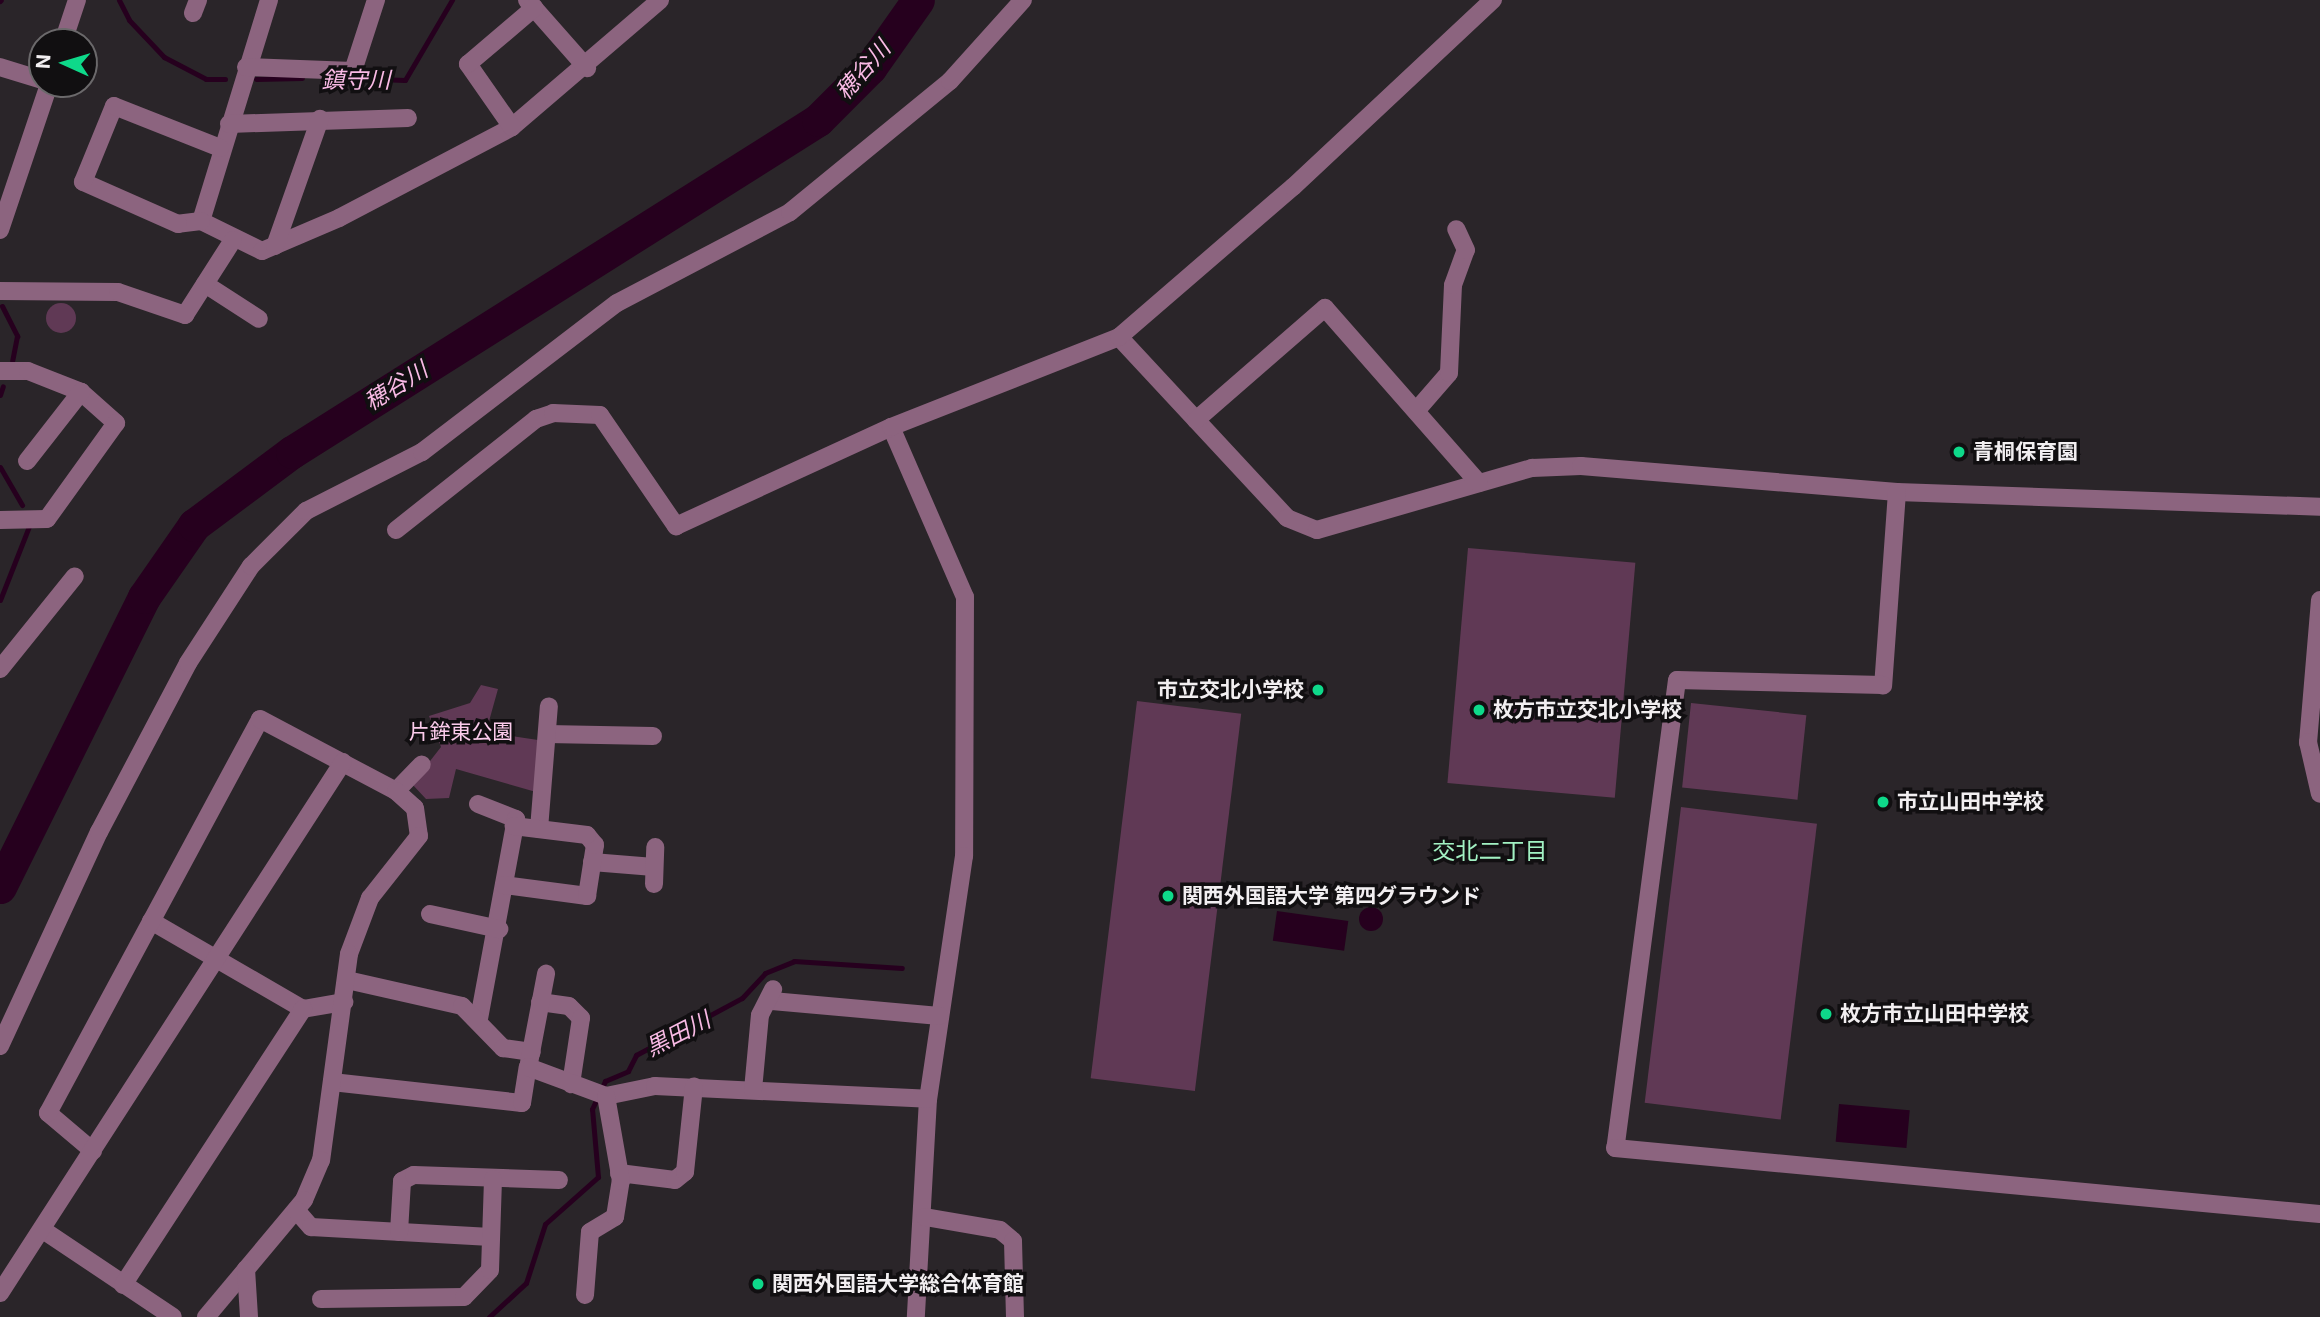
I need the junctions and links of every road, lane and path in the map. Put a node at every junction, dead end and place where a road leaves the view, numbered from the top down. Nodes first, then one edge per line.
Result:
1 (77, 0) edge
2 (269, 0) edge
3 (376, 0) edge
4 (1023, 0) edge
5 (1493, 0) edge
6 (655, 2) edge
7 (531, 4) edge
8 (68, 28) edge
9 (0, 67) edge
10 (246, 67) junction
11 (587, 68) junction
12 (28, 76) edge
13 (44, 98) edge
14 (408, 118) dead end
15 (320, 119) junction
16 (229, 124) junction
17 (512, 127) junction
18 (220, 148) junction
19 (201, 220) junction
20 (1456, 229) dead end
21 (0, 230) edge
22 (233, 240) junction
23 (275, 246) junction
24 (205, 284) junction
25 (0, 291) edge
26 (258, 319) dead end
27 (1119, 337) junction
28 (0, 370) edge
29 (81, 393) junction
30 (1416, 411) junction
31 (1196, 420) junction
32 (891, 427) junction
33 (27, 460) dead end
34 (1479, 483) junction
35 (1897, 492) junction
36 (2320, 507) edge
37 (0, 520) edge
38 (396, 530) dead end
39 (75, 576) dead end
40 (2320, 600) edge
41 (0, 669) edge
42 (549, 706) dead end
43 (547, 734) junction
44 (653, 736) dead end
45 (2314, 742) edge
46 (343, 762) junction
47 (422, 764) dead end
48 (396, 791) junction
49 (2320, 794) edge
50 (478, 804) dead end
51 (514, 826) junction
52 (539, 829) junction
53 (655, 847) dead end
54 (592, 862) junction
55 (505, 885) junction
56 (430, 914) dead end
57 (151, 920) junction
58 (499, 929) junction
59 (217, 958) junction
60 (546, 974) dead end
61 (347, 980) junction
62 (344, 1002) junction
63 (540, 1002) junction
64 (303, 1009) junction
65 (939, 1016) junction
66 (479, 1018) junction
67 (0, 1046) edge
68 (530, 1059) junction
69 (332, 1082) junction
70 (571, 1084) junction
71 (694, 1086) junction
72 (753, 1090) junction
73 (600, 1094) junction
74 (928, 1099) junction
75 (93, 1152) junction
76 (619, 1173) junction
77 (493, 1179) junction
78 (559, 1180) dead end
79 (296, 1210) junction
80 (2320, 1214) edge
81 (925, 1217) junction
82 (43, 1230) junction
83 (399, 1232) junction
84 (491, 1237) junction
85 (246, 1269) junction
86 (123, 1285) junction
87 (0, 1293) edge
88 (585, 1295) dead end
89 (321, 1299) dead end
90 (343, 1308) edge
91 (173, 1317) edge
92 (206, 1317) edge
93 (249, 1317) edge
94 (916, 1317) edge
95 (1015, 1317) edge

1 - 8 street
2 - 10 street
3 - 10 street
4 - 67 street
5 - 27 street
6 - 11 street
7 - 11 street
7 - 17 street
9 - 12 street
10 - 16 street
11 - 17 street
13 - 21 street
14 - 15 street
15 - 16 street
15 - 23 street
16 - 18 street
17 - 23 street
18 - 19 street
18 - 19 street
19 - 22 street
20 - 30 street
22 - 23 street
22 - 24 street
24 - 25 street
24 - 26 street
27 - 31 street
27 - 32 street
28 - 29 street
29 - 33 street
29 - 37 street
30 - 31 street
30 - 34 street
31 - 34 street
32 - 38 street
32 - 65 street
34 - 35 street
35 - 36 street
35 - 80 street
39 - 41 street
40 - 45 street
42 - 43 street
43 - 44 street
43 - 52 street
45 - 49 street
46 - 48 street
46 - 57 street
46 - 59 street
47 - 48 street
48 - 61 street
50 - 51 street
51 - 52 street
51 - 55 street
52 - 54 street
53 - 54 street
54 - 55 street
55 - 58 street
56 - 58 street
57 - 59 street
57 - 75 street
58 - 66 street
59 - 64 street
59 - 75 street
60 - 63 street
61 - 62 street
61 - 66 street
62 - 64 street
62 - 69 street
63 - 68 street
63 - 70 street
64 - 86 street
65 - 72 street
65 - 74 street
66 - 68 street
68 - 69 street
68 - 70 street
69 - 79 street
70 - 73 street
71 - 72 street
71 - 73 street
71 - 76 street
72 - 74 street
73 - 76 street
74 - 81 street
75 - 82 street
76 - 88 street
77 - 78 street
77 - 83 street
77 - 84 street
79 - 83 street
79 - 85 street
81 - 94 street
81 - 95 street
82 - 86 street
82 - 87 street
83 - 84 street
84 - 90 street
85 - 92 street
85 - 93 street
86 - 91 street
89 - 90 street

